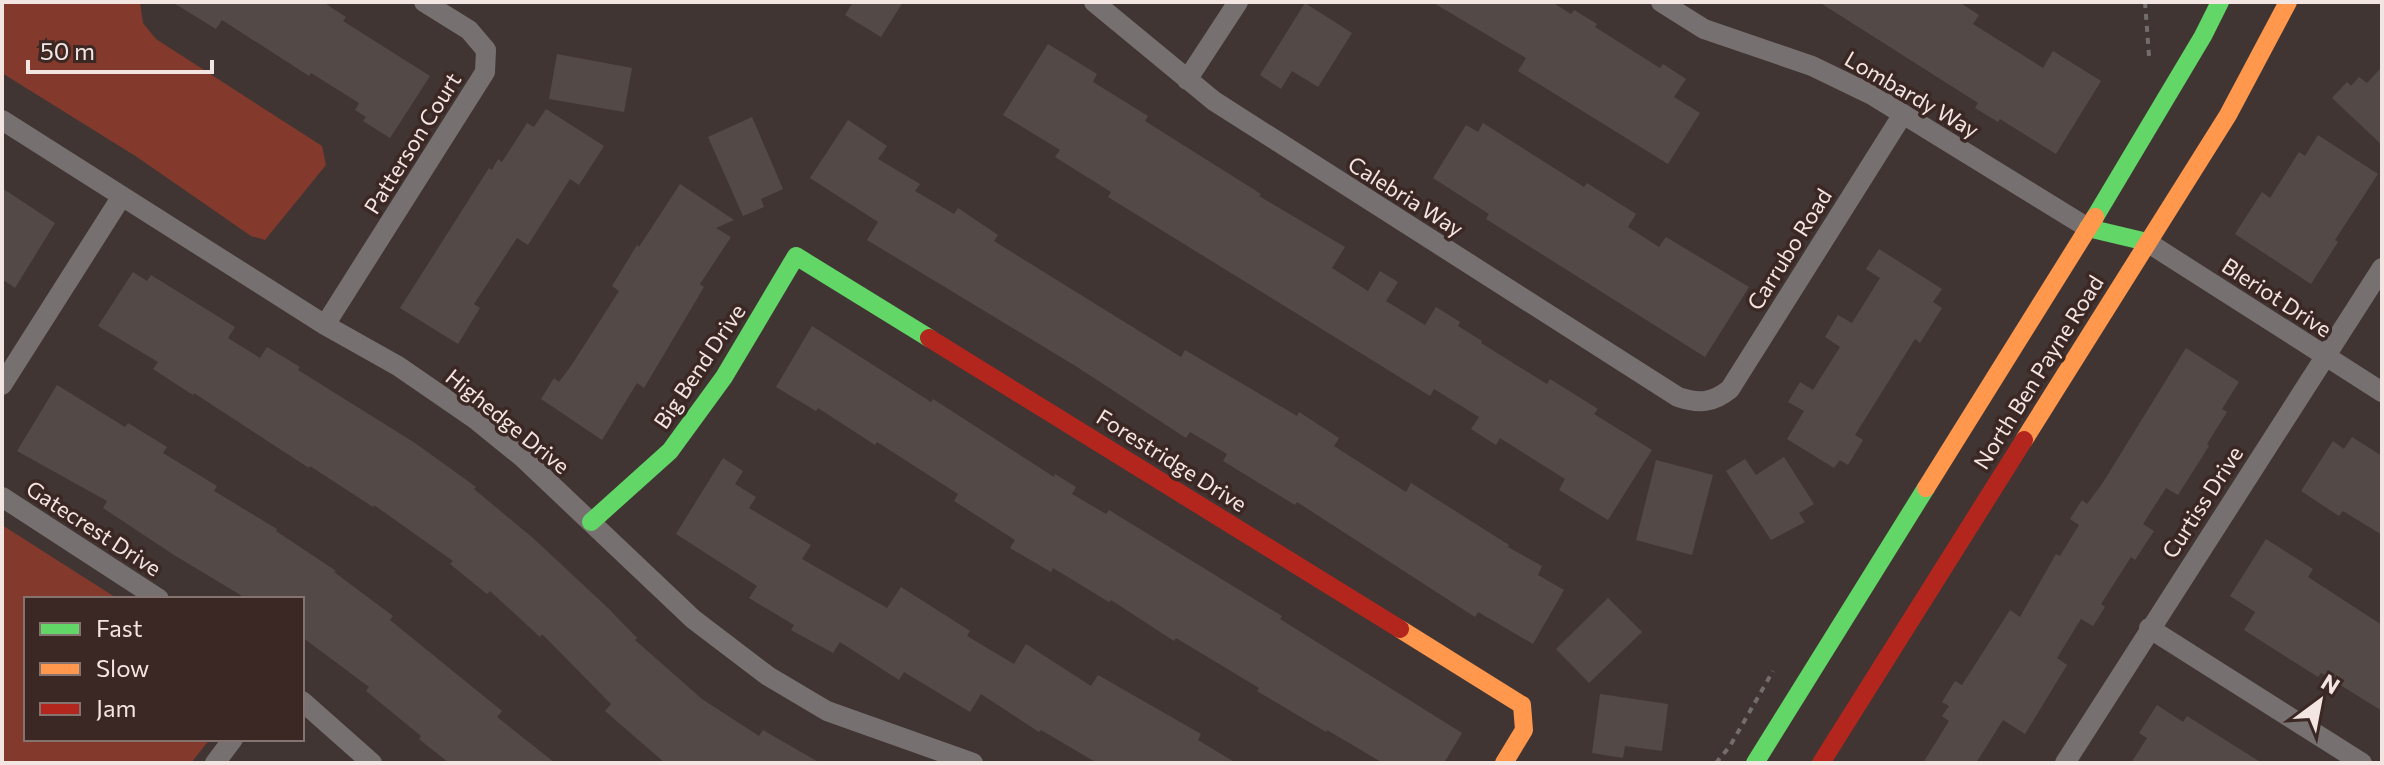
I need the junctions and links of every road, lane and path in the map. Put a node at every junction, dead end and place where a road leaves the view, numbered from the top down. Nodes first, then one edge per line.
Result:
1 (424, 2) edge
2 (1094, 2) edge
3 (1238, 2) edge
4 (1661, 2) edge
5 (2145, 2) edge
6 (2220, 2) edge
7 (2288, 2) edge
8 (2149, 56) dead end
9 (1187, 80) junction
10 (1903, 114) junction
11 (2, 120) edge
12 (122, 196) junction
13 (2088, 228) junction
14 (2147, 242) junction
15 (796, 256) joint
16 (2382, 268) edge
17 (325, 325) junction
18 (2324, 356) junction
19 (2, 385) edge
20 (2382, 392) edge
21 (1709, 402) joint
22 (2, 497) edge
23 (591, 522) junction
24 (156, 597) edge
25 (2149, 628) junction
26 (1773, 671) dead end
27 (304, 703) edge
28 (232, 741) edge
29 (215, 763) edge
30 (372, 763) edge
31 (973, 763) edge
32 (1504, 763) edge
33 (1716, 763) edge
34 (1755, 763) edge
35 (1821, 763) edge
36 (2065, 763) edge
37 (2362, 763) edge

1 - 17 street, Patterson Court
2 - 9 street, Calebria Way
3 - 9 street
4 - 10 street, Lombardy Way
5 - 8 path
6 - 13 street, North Ben Payne Road
7 - 14 street, North Ben Payne Road
9 - 21 street, Calebria Way
10 - 13 street, Lombardy Way
10 - 21 street, Carrubo Road
11 - 12 street, Highedge Drive
12 - 17 street, Highedge Drive
12 - 19 street
13 - 14 street
13 - 34 street, North Ben Payne Road
14 - 18 street, Bleriot Drive
14 - 35 street, North Ben Payne Road
15 - 23 street, Big Bend Drive
15 - 32 street, Forestridge Drive
16 - 18 street, Curtiss Drive
17 - 23 street, Highedge Drive
18 - 20 street, Bleriot Drive
18 - 25 street, Curtiss Drive
22 - 24 street, Gatecrest Drive
23 - 31 street, Highedge Drive
25 - 36 street, Curtiss Drive
25 - 37 street
26 - 33 path
27 - 30 street
28 - 29 street

